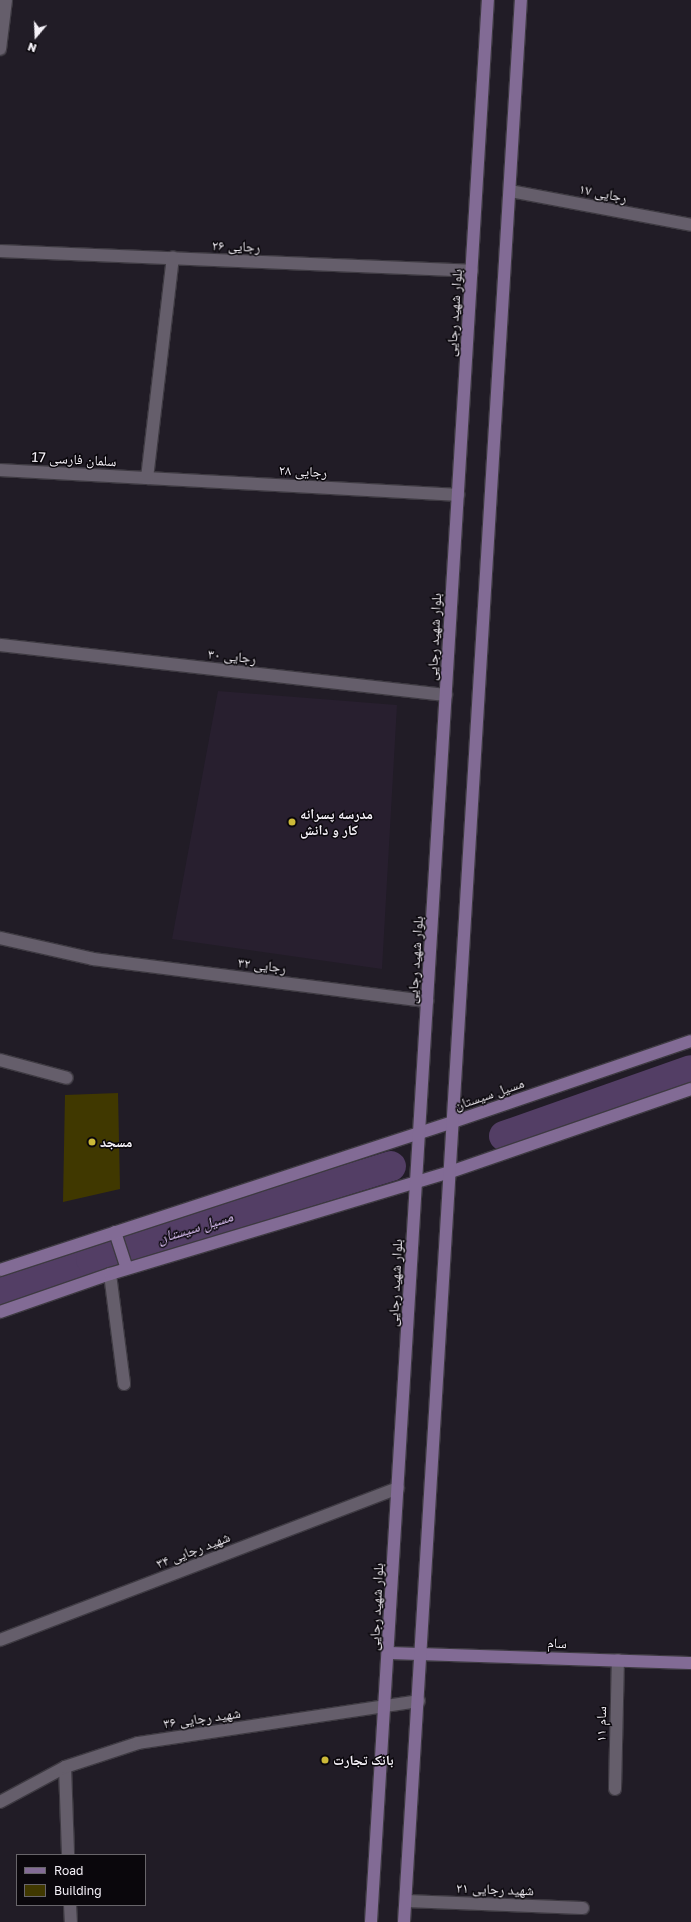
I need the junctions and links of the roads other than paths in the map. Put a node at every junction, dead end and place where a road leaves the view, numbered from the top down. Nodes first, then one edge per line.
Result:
1 (6, 0) edge
2 (488, 0) edge
3 (521, 0) edge
4 (0, 49) edge
5 (510, 191) junction
6 (691, 225) edge
7 (0, 251) edge
8 (174, 258) junction
9 (472, 271) junction
10 (0, 470) edge
11 (147, 478) junction
12 (458, 495) junction
13 (0, 645) edge
14 (446, 695) junction
15 (0, 938) edge
16 (427, 1002) junction
17 (691, 1041) edge
18 (0, 1060) edge
19 (67, 1078) dead end
20 (691, 1089) edge
21 (453, 1122) junction
22 (419, 1133) junction
23 (450, 1172) junction
24 (416, 1182) junction
25 (114, 1232) junction
26 (127, 1268) junction
27 (0, 1270) edge
28 (110, 1274) junction
29 (0, 1312) edge
30 (124, 1384) dead end
31 (398, 1488) junction
32 (0, 1640) edge
33 (388, 1653) junction
34 (422, 1653) junction
35 (618, 1660) junction
36 (691, 1663) edge
37 (419, 1701) junction
38 (386, 1706) junction
39 (65, 1767) junction
40 (614, 1789) dead end
41 (0, 1802) edge
42 (68, 1854) edge
43 (406, 1901) junction
44 (70, 1906) edge
45 (583, 1908) dead end
46 (71, 1922) edge
47 (371, 1922) edge
48 (404, 1922) edge

1 - 4 street
2 - 9 main road, بلوار شهید رجایی
3 - 5 main road
5 - 6 street, رجایی ۱۷
5 - 21 main road
7 - 8 street, رجایی ۲۶
8 - 9 street, رجایی ۲۶
8 - 11 street
9 - 12 main road, بلوار شهید رجایی
10 - 11 street, سلمان فارسی 17
11 - 12 street, رجایی ۲۸
12 - 14 main road, بلوار شهید رجایی
13 - 14 street, رجایی ۳۰
14 - 16 main road, بلوار شهید رجایی
15 - 16 street, رجایی ۳۲
16 - 22 main road, بلوار شهید رجایی
17 - 21 main road, مسیل سیستان
18 - 19 street
20 - 23 main road
21 - 22 main road, مسیل سیستان
21 - 23 main road
22 - 24 main road, بلوار شهید رجایی
22 - 25 main road, مسیل سیستان
23 - 24 main road
23 - 34 main road
24 - 26 main road
24 - 31 main road, بلوار شهید رجایی
25 - 26 main road
25 - 27 main road, مسیل سیستان
26 - 28 main road
28 - 29 main road
28 - 30 street
31 - 32 street, شهید رجایی ۳۴
31 - 33 main road, بلوار شهید رجایی
33 - 34 main road, سام
33 - 38 main road, بلوار شهید رجایی
34 - 35 main road, سام
34 - 37 main road
35 - 36 main road, سام
35 - 40 street, سام ۱۱
37 - 38 street, شهید رجایی ۳۶
37 - 43 main road
38 - 39 street, شهید رجایی ۳۶
38 - 47 main road, بلوار شهید رجایی
39 - 41 street, شهید رجایی ۳۶
39 - 42 street
43 - 45 street, شهید رجایی ۲۱
43 - 48 main road
44 - 46 street

